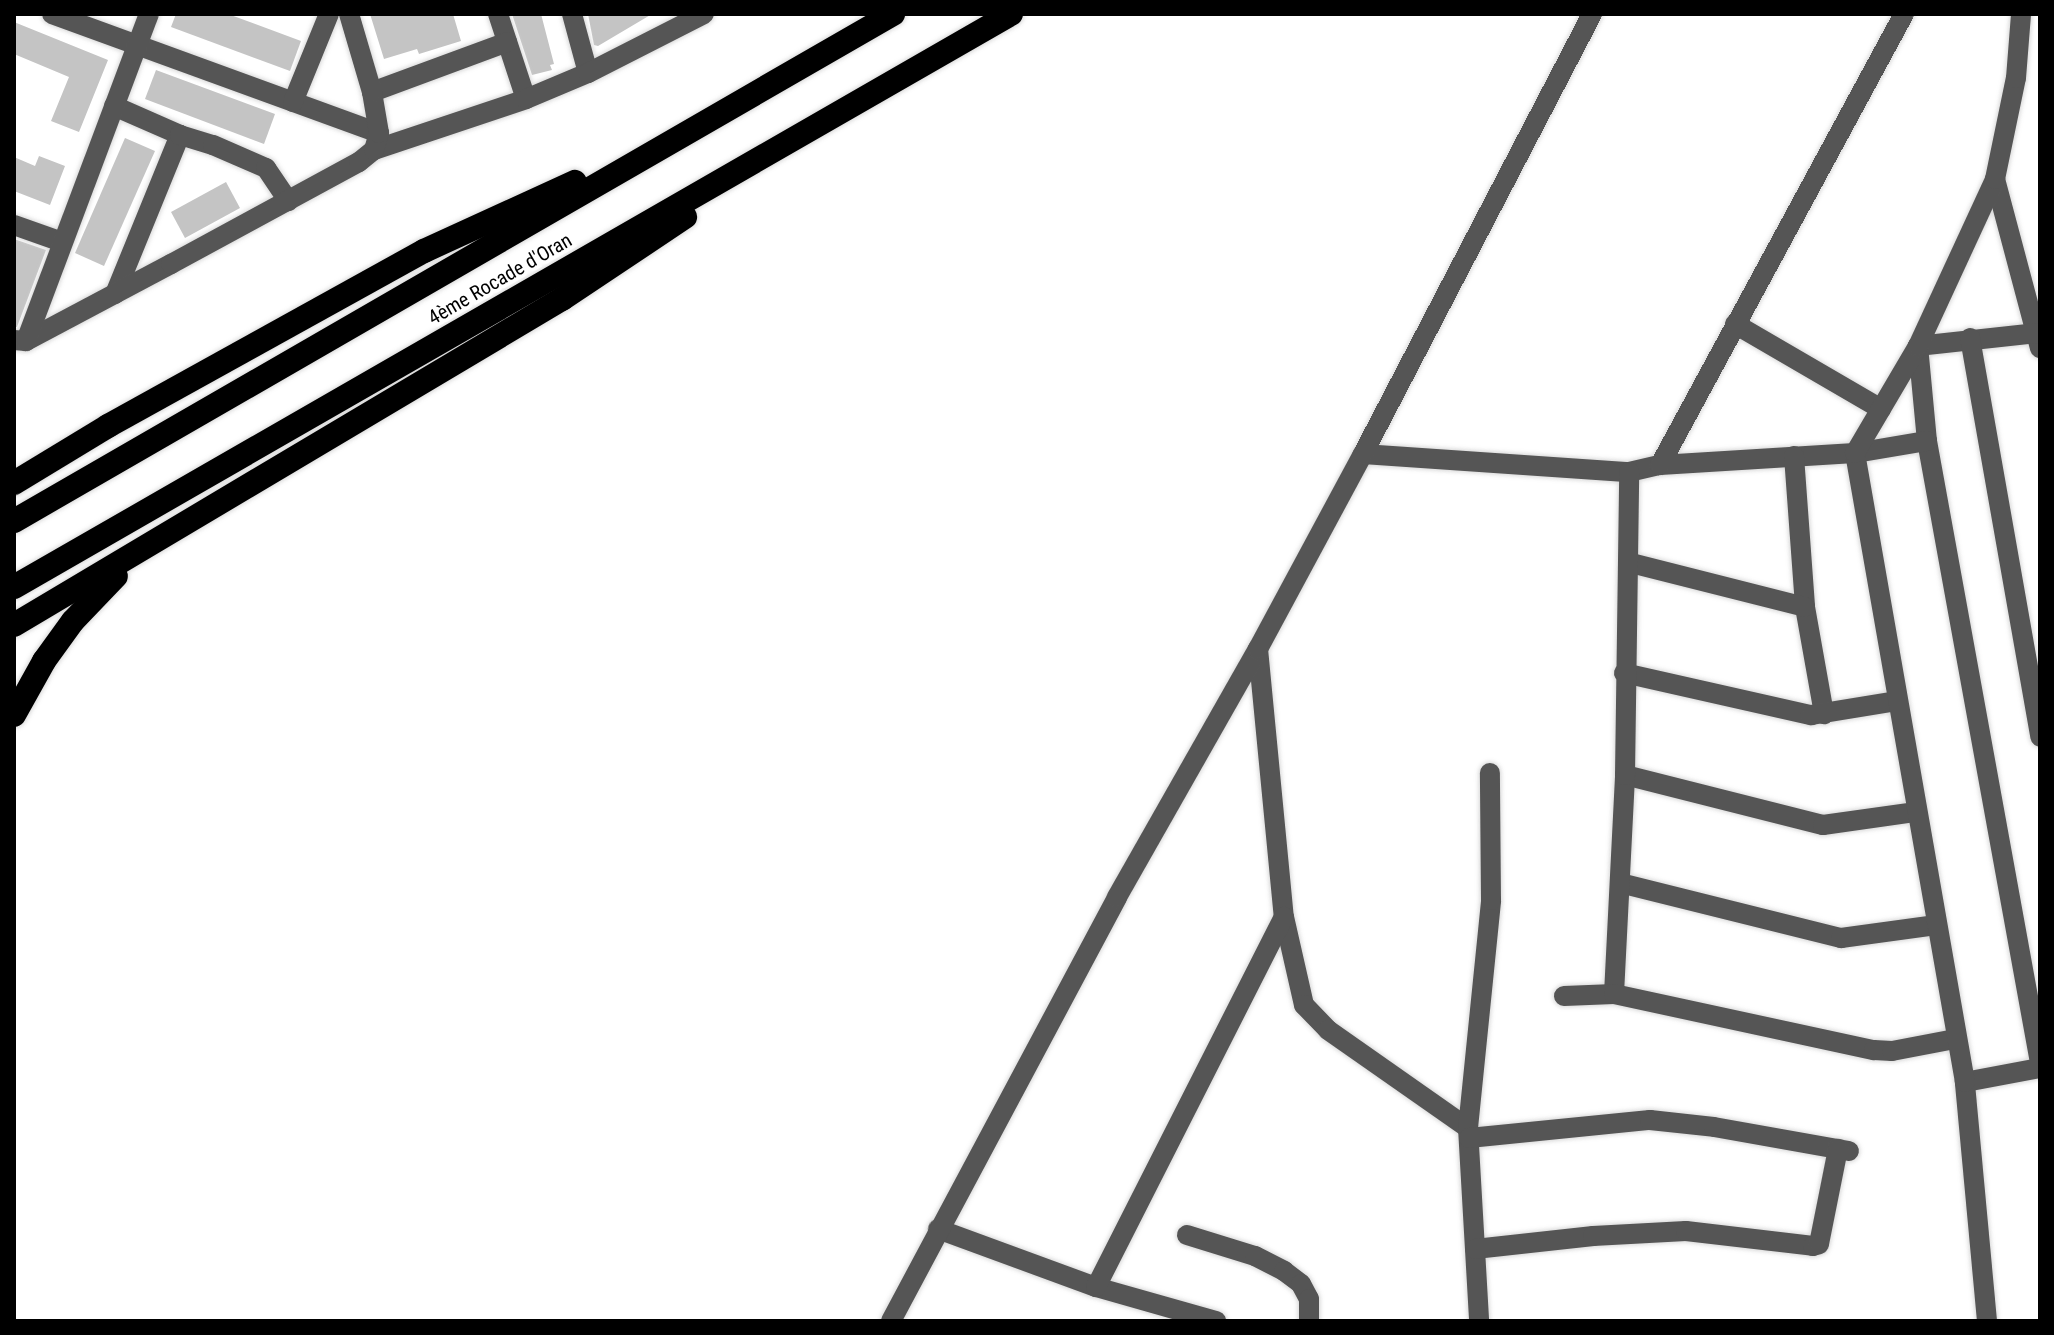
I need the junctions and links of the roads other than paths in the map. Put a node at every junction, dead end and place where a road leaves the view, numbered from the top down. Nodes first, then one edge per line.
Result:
1 (52, 14) edge
2 (149, 14) edge
3 (329, 14) edge
4 (349, 14) edge
5 (498, 14) edge
6 (572, 14) edge
7 (893, 14) edge
8 (1011, 14) edge
9 (1592, 14) edge
10 (1904, 14) edge
11 (2021, 14) edge
12 (698, 15) edge
13 (507, 42) junction
14 (137, 47) junction
15 (588, 73) junction
16 (372, 92) junction
17 (526, 99) junction
18 (293, 102) junction
19 (114, 106) junction
20 (180, 135) junction
21 (791, 137) junction
22 (376, 142) junction
23 (658, 147) junction
24 (1995, 179) junction
25 (288, 201) junction
26 (14, 225) edge
27 (62, 242) junction
28 (115, 294) junction
29 (1735, 324) junction
30 (1970, 338) junction
31 (2039, 340) edge
32 (20, 341) edge
33 (1918, 346) junction
34 (1881, 409) junction
35 (1927, 441) junction
36 (1855, 453) junction
37 (1363, 454) junction
38 (1794, 456) junction
39 (1660, 465) junction
40 (42, 466) junction
41 (1629, 472) junction
42 (14, 475) edge
43 (14, 483) edge
44 (14, 521) edge
45 (147, 546) junction
46 (1631, 563) junction
47 (14, 587) edge
48 (1805, 607) junction
49 (14, 625) edge
50 (1258, 649) junction
51 (1624, 673) junction
52 (1897, 701) junction
53 (1824, 714) junction
54 (14, 715) edge
55 (2040, 737) edge
56 (1490, 773) dead end
57 (1625, 775) junction
58 (1916, 812) junction
59 (1620, 883) junction
60 (1284, 917) junction
61 (1936, 925) junction
62 (1614, 994) junction
63 (1564, 996) dead end
64 (1955, 1039) junction
65 (2040, 1065) edge
66 (1965, 1082) junction
67 (1468, 1133) junction
68 (938, 1229) junction
69 (1187, 1235) dead end
70 (1475, 1249) junction
71 (1096, 1287) junction
72 (891, 1321) edge
73 (1216, 1321) edge
74 (1309, 1321) edge
75 (1479, 1321) edge
76 (1987, 1321) edge

1 - 14 street
2 - 14 street
3 - 18 street
4 - 16 street
5 - 13 street
6 - 15 street
7 - 23 highway, 4ème Rocade d'Oran
8 - 21 highway, 4ème Rocade d'Oran
9 - 37 street
10 - 29 street
11 - 24 street
12 - 15 street
13 - 16 street
13 - 17 street
14 - 18 street
14 - 19 street
15 - 17 street
16 - 22 street
17 - 22 street
18 - 22 street
19 - 20 street
19 - 27 street
20 - 25 street
20 - 28 street
21 - 45 highway
21 - 47 highway, 4ème Rocade d'Oran
22 - 25 street
23 - 40 highway
23 - 44 highway, 4ème Rocade d'Oran
24 - 31 street
24 - 33 street
25 - 28 street
26 - 27 street
27 - 32 street
28 - 32 street
29 - 34 street
29 - 39 street
30 - 31 street
30 - 33 street
30 - 55 street
33 - 34 street
33 - 35 street
34 - 36 street
35 - 36 street
35 - 65 street
36 - 38 street
36 - 52 street
37 - 41 street
37 - 50 street
38 - 39 street
38 - 48 street
39 - 41 street
40 - 42 highway
40 - 43 highway
41 - 46 street
45 - 49 highway
45 - 54 highway
46 - 48 street
46 - 51 street
48 - 53 street
50 - 60 street
50 - 68 street
51 - 53 street
51 - 57 street
52 - 53 street
52 - 58 street
56 - 67 street
57 - 58 street
57 - 59 street
58 - 61 street
59 - 61 street
59 - 62 street
60 - 67 street
60 - 71 street
61 - 64 street
62 - 63 street
62 - 64 street
64 - 66 street
65 - 66 street
66 - 76 street
67 - 70 street
67 - 70 street
68 - 71 street
68 - 72 street
69 - 74 street
70 - 75 street
71 - 73 street

